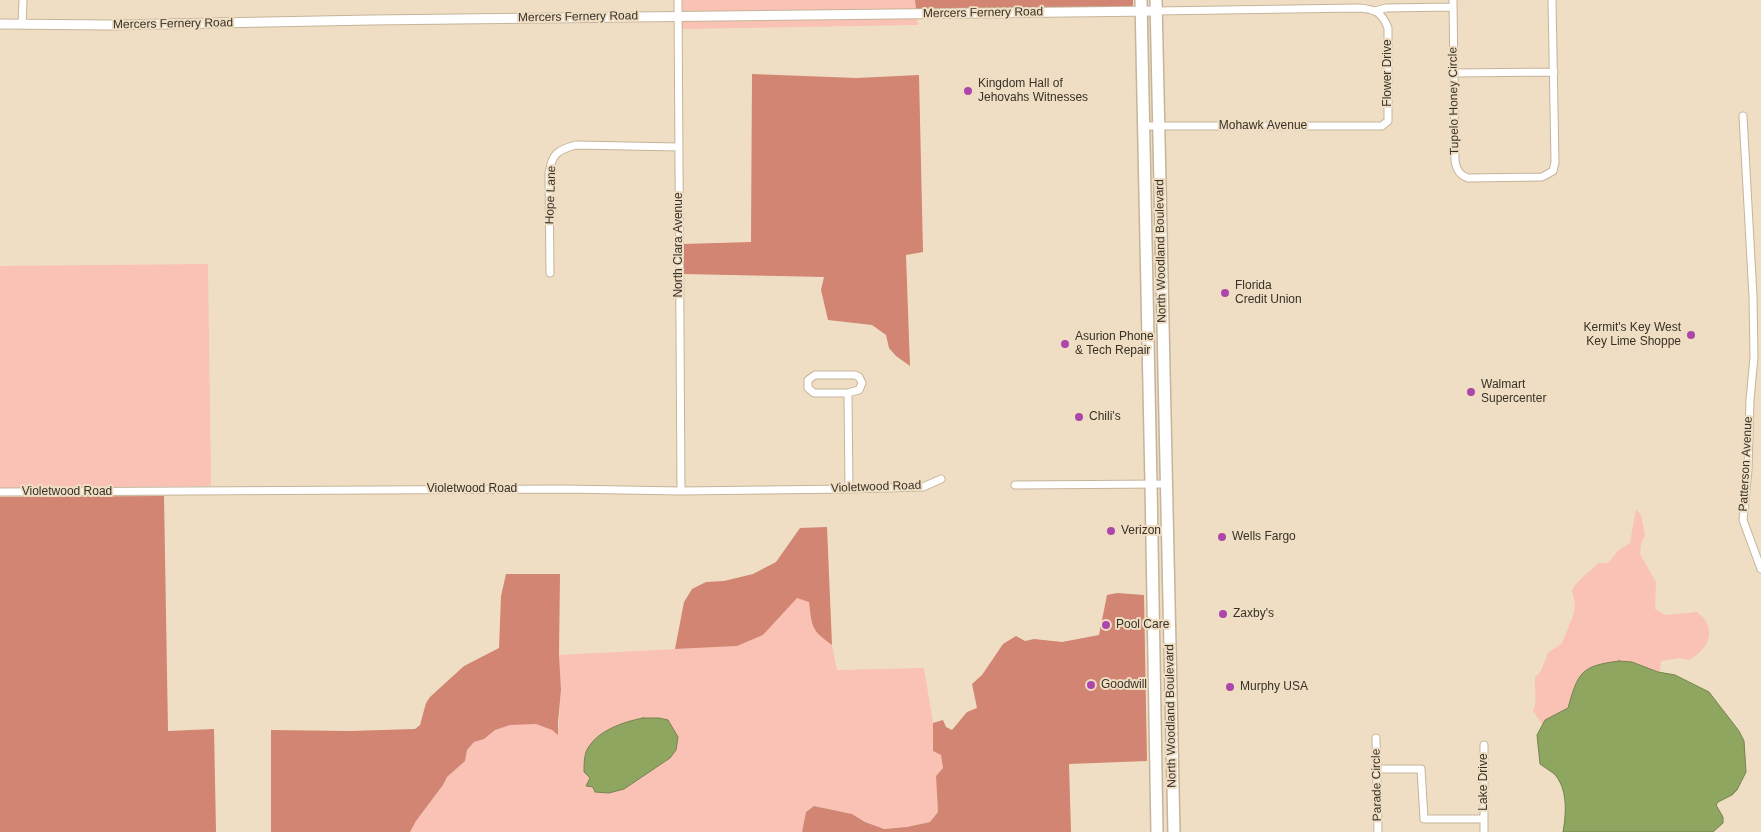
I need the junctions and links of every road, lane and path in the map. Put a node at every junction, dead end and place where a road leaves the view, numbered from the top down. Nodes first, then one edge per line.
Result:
1 (23, 0) edge
2 (678, 0) edge
3 (1552, 0) edge
4 (1453, 4) edge
5 (1141, 6) edge
6 (1156, 6) edge
7 (1375, 11) junction
8 (678, 16) junction
9 (0, 24) edge
10 (22, 24) junction
11 (1554, 72) junction
12 (1454, 73) junction
13 (1743, 116) dead end
14 (1144, 126) junction
15 (1158, 126) junction
16 (1382, 126) joint
17 (679, 147) junction
18 (1146, 242) junction
19 (1161, 242) junction
20 (550, 273) dead end
21 (1757, 357) edge
22 (848, 393) junction
23 (941, 479) dead end
24 (1152, 484) junction
25 (1166, 484) junction
26 (1015, 485) dead end
27 (849, 488) junction
28 (681, 491) junction
29 (0, 492) edge
30 (1761, 569) edge
31 (1155, 688) junction
32 (1170, 720) junction
33 (1156, 724) junction
34 (1376, 738) dead end
35 (1484, 745) dead end
36 (1171, 746) junction
37 (1377, 769) junction
38 (1484, 819) junction
39 (1157, 832) edge
40 (1174, 832) edge
41 (1378, 832) edge
42 (1484, 832) edge

1 - 10 street
2 - 8 street, North Clara Avenue
3 - 11 street, Tupelo Honey Circle
4 - 7 street
4 - 12 street, Tupelo Honey Circle
5 - 6 street, Mercers Fernery Road
5 - 8 street, Mercers Fernery Road
5 - 14 main road, North Woodland Boulevard
6 - 7 street
6 - 15 main road, North Woodland Boulevard
7 - 16 street, Flower Drive
8 - 10 street, Mercers Fernery Road
8 - 17 street, North Clara Avenue
9 - 10 street, Mercers Fernery Road
11 - 12 street
11 - 12 street, Tupelo Honey Circle
13 - 21 street, Patterson Avenue
14 - 15 street, Mohawk Avenue
14 - 18 main road, North Woodland Boulevard
15 - 16 street, Mohawk Avenue
15 - 19 main road, North Woodland Boulevard
17 - 20 street, Hope Lane
17 - 28 street, North Clara Avenue
18 - 19 street
18 - 24 main road, North Woodland Boulevard
19 - 25 main road, North Woodland Boulevard
21 - 30 street, Patterson Avenue
22 - 22 street
22 - 27 street
23 - 27 street, Violetwood Road
24 - 25 street
24 - 26 street
24 - 31 main road, North Woodland Boulevard
25 - 32 main road, North Woodland Boulevard
27 - 28 street, Violetwood Road
28 - 29 street, Violetwood Road
31 - 32 main road
31 - 33 main road, North Woodland Boulevard
32 - 36 main road, North Woodland Boulevard
33 - 36 main road
33 - 39 main road, North Woodland Boulevard
34 - 37 street, Parade Circle
35 - 38 street, Lake Drive
36 - 40 main road, North Woodland Boulevard
37 - 38 street, Lake Drive
37 - 41 street, Parade Circle
38 - 42 street, Lake Drive

